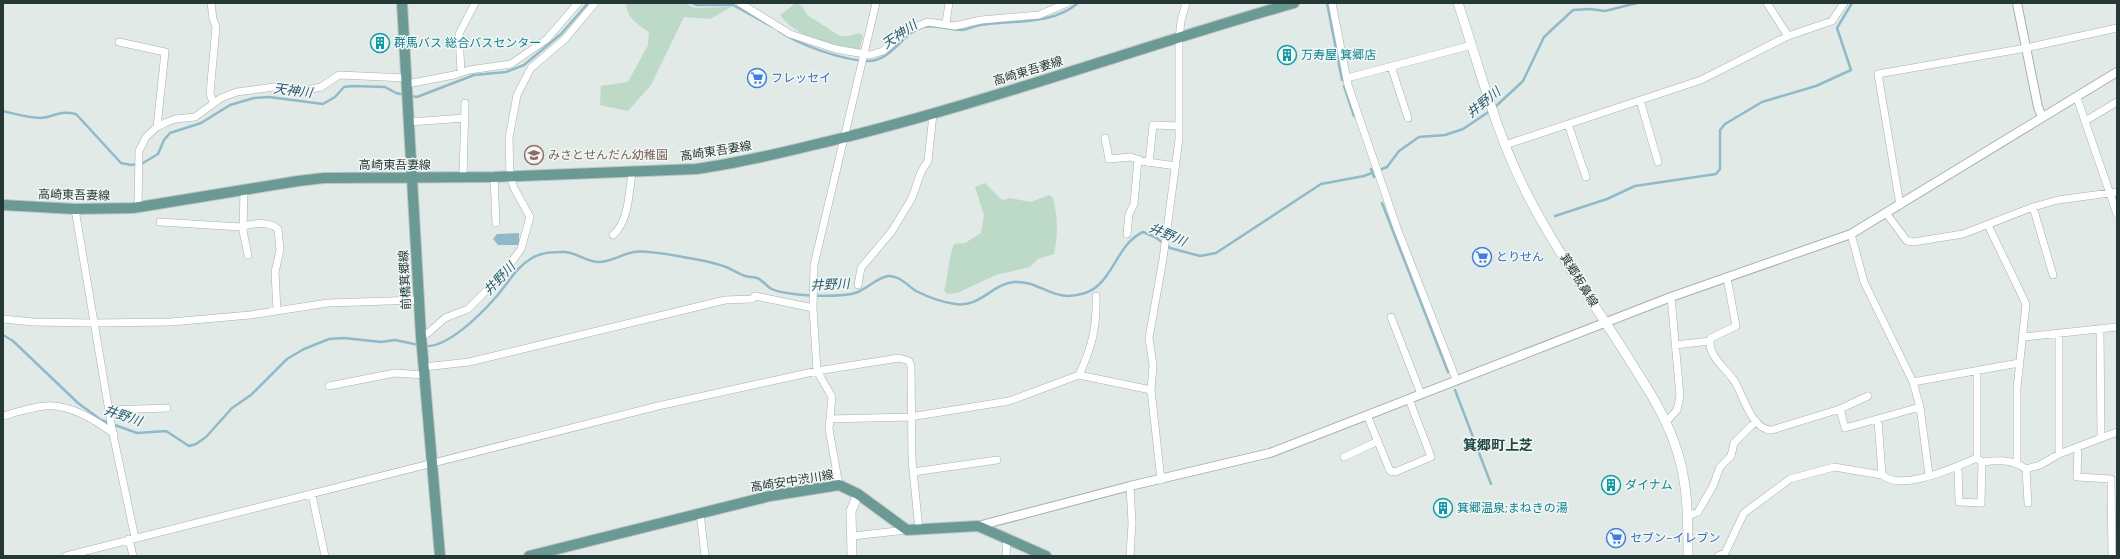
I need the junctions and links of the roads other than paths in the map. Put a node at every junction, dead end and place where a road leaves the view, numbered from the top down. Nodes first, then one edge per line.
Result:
1 (211, 3) edge
2 (402, 3) edge
3 (475, 3) edge
4 (595, 3) edge
5 (740, 3) edge
6 (876, 3) edge
7 (949, 3) edge
8 (1067, 3) edge
9 (1186, 3) edge
10 (1294, 3) edge
11 (1332, 3) edge
12 (1458, 3) edge
13 (1767, 3) edge
14 (1844, 3) edge
15 (2016, 3) edge
16 (577, 6) edge
17 (585, 14) junction
18 (946, 23) junction
19 (2117, 28) edge
20 (1788, 36) junction
21 (1179, 38) junction
22 (119, 42) dead end
23 (1472, 45) junction
24 (2026, 48) junction
25 (864, 55) junction
26 (1391, 66) junction
27 (461, 72) junction
28 (2117, 72) edge
29 (1347, 78) junction
30 (407, 83) junction
31 (2077, 98) junction
32 (1640, 100) junction
33 (2117, 102) edge
34 (213, 103) junction
35 (465, 103) dead end
36 (933, 114) junction
37 (2042, 117) junction
38 (465, 118) junction
39 (1408, 118) dead end
40 (2085, 121) junction
41 (409, 122) junction
42 (1568, 124) junction
43 (1179, 126) junction
44 (157, 127) junction
45 (844, 138) junction
46 (1105, 138) dead end
47 (1506, 146) junction
48 (1138, 160) junction
49 (1658, 162) dead end
50 (1149, 163) junction
51 (1176, 166) junction
52 (632, 172) junction
53 (510, 176) junction
54 (463, 177) junction
55 (494, 177) junction
56 (1586, 177) dead end
57 (412, 178) junction
58 (244, 189) junction
59 (2114, 192) edge
60 (1900, 205) junction
61 (3, 206) edge
62 (138, 207) junction
63 (2033, 207) junction
64 (74, 209) junction
65 (1886, 213) junction
66 (2117, 214) edge
67 (160, 222) dead end
68 (496, 223) dead end
69 (1988, 225) junction
70 (244, 226) junction
71 (1127, 234) dead end
72 (1851, 234) junction
73 (613, 235) dead end
74 (248, 255) dead end
75 (2053, 275) dead end
76 (1727, 278) junction
77 (858, 286) dead end
78 (1096, 296) dead end
79 (1671, 297) junction
80 (419, 300) junction
81 (813, 304) junction
82 (277, 311) junction
83 (1391, 317) dead end
84 (3, 319) edge
85 (1605, 322) junction
86 (94, 323) junction
87 (2117, 327) edge
88 (2100, 329) junction
89 (2059, 335) junction
90 (2024, 337) junction
91 (421, 338) junction
92 (1710, 341) junction
93 (1675, 345) junction
94 (2020, 363) junction
95 (424, 371) junction
96 (817, 371) junction
97 (1977, 372) junction
98 (1079, 375) junction
99 (1456, 380) junction
100 (1912, 382) junction
101 (329, 386) dead end
102 (1151, 390) junction
103 (1421, 394) junction
104 (1868, 396) dead end
105 (1409, 399) junction
106 (1920, 407) junction
107 (167, 408) dead end
108 (1840, 409) junction
109 (109, 410) junction
110 (1367, 415) junction
111 (3, 416) edge
112 (910, 417) junction
113 (830, 418) junction
114 (1878, 420) junction
115 (1756, 421) junction
116 (1666, 422) junction
117 (113, 431) junction
118 (2117, 432) edge
119 (2101, 436) junction
120 (1378, 442) junction
121 (2078, 447) junction
122 (2059, 454) junction
123 (1344, 457) dead end
124 (997, 460) dead end
125 (1980, 460) junction
126 (431, 463) junction
127 (2017, 463) junction
128 (1958, 466) junction
129 (2026, 469) junction
130 (913, 472) junction
131 (1882, 475) junction
132 (1929, 475) junction
133 (1161, 480) junction
134 (839, 485) junction
135 (1130, 486) junction
136 (858, 494) junction
137 (312, 495) junction
138 (2028, 503) dead end
139 (700, 513) junction
140 (1688, 516) junction
141 (978, 526) junction
142 (907, 530) junction
143 (919, 530) junction
144 (852, 536) junction
145 (132, 539) junction
146 (1007, 539) junction
147 (66, 556) edge
148 (133, 556) edge
149 (325, 556) edge
150 (440, 556) edge
151 (529, 556) edge
152 (705, 556) edge
153 (852, 556) edge
154 (1006, 556) edge
155 (1046, 556) edge
156 (1130, 556) edge
157 (1688, 556) edge
158 (1718, 556) edge
159 (2112, 556) edge

1 - 34 street
2 - 30 main road, 前橋箕郷線
3 - 27 street
4 - 17 street
5 - 25 street
6 - 25 street
7 - 18 street
8 - 18 street
9 - 21 street
10 - 21 main road, 高崎東吾妻線
11 - 29 street
12 - 23 main road, 箕郷板鼻線
13 - 20 street
14 - 20 street
15 - 24 street
16 - 17 street
16 - 27 street
17 - 53 street
18 - 25 street
19 - 24 street
20 - 32 street
21 - 36 main road, 高崎東吾妻線
21 - 43 street
22 - 44 street
23 - 26 street
23 - 47 main road, 箕郷板鼻線
24 - 37 street
24 - 60 street
25 - 45 street
26 - 29 street
26 - 39 street
27 - 30 street
28 - 31 street
29 - 99 street
30 - 34 street
30 - 41 main road, 前橋箕郷線
31 - 37 street
31 - 40 street
32 - 42 street
32 - 49 street
33 - 40 street
34 - 44 street
35 - 38 street
36 - 45 main road, 高崎東吾妻線
36 - 77 street
37 - 60 street
38 - 41 street
38 - 54 street
40 - 59 street
41 - 57 main road, 前橋箕郷線
42 - 47 street
42 - 56 street
43 - 50 street
43 - 51 street
44 - 62 street
45 - 52 main road, 高崎東吾妻線
45 - 81 street
46 - 48 street
47 - 85 main road, 箕郷板鼻線
48 - 50 street
48 - 71 street
50 - 51 street
51 - 102 street
52 - 53 main road, 高崎東吾妻線
52 - 73 street
53 - 55 main road, 高崎東吾妻線
53 - 91 street
54 - 55 main road, 高崎東吾妻線
54 - 57 main road, 高崎東吾妻線
55 - 68 street
57 - 58 main road, 高崎東吾妻線
57 - 80 main road, 前橋箕郷線
58 - 62 main road, 高崎東吾妻線
58 - 70 street
59 - 63 street
59 - 66 street
60 - 65 street
61 - 64 main road, 高崎東吾妻線
62 - 64 main road, 高崎東吾妻線
63 - 69 street
63 - 75 street
64 - 86 street
65 - 69 street
65 - 72 street
67 - 70 street
69 - 90 street
70 - 74 street
70 - 82 street
72 - 76 street
72 - 100 street
76 - 79 street
76 - 92 street
78 - 98 street
79 - 85 street
79 - 93 street
80 - 82 street
80 - 91 main road, 前橋箕郷線
81 - 95 street
81 - 96 street
82 - 86 street
83 - 103 street
84 - 86 street
85 - 99 street
85 - 116 main road, 箕郷板鼻線
86 - 109 street
87 - 88 street
88 - 89 street
88 - 119 street
89 - 90 street
89 - 122 street
90 - 94 street
91 - 95 main road, 前橋箕郷線
92 - 93 street
92 - 115 street
93 - 116 street
94 - 97 street
94 - 127 street
95 - 101 street
95 - 126 main road, 前橋箕郷線
96 - 112 street
96 - 113 street
96 - 126 street
97 - 100 street
97 - 125 street
98 - 102 street
98 - 112 street
99 - 103 street
100 - 106 street
102 - 133 street
103 - 105 street
104 - 108 street
105 - 110 street
105 - 120 street
106 - 114 street
106 - 132 street
107 - 109 street
108 - 114 street
108 - 115 street
109 - 117 street
110 - 120 street
110 - 133 street
111 - 117 street
112 - 113 street
112 - 130 street
113 - 134 street
114 - 131 street
115 - 140 street
116 - 140 main road, 箕郷板鼻線
117 - 145 street
118 - 119 street
119 - 121 street
120 - 123 street
121 - 122 street
121 - 159 street
122 - 129 street
124 - 130 street
125 - 127 street
125 - 128 street
125 - 128 street
126 - 137 street
126 - 150 main road, 前橋箕郷線
127 - 129 street
128 - 132 street
129 - 138 street
130 - 143 street
131 - 132 street
131 - 158 street
133 - 135 street
134 - 136 main road, 高崎安中渋川線
134 - 139 main road, 高崎安中渋川線
135 - 141 street
135 - 156 street
136 - 142 main road, 高崎安中渋川線
136 - 144 main road
137 - 145 street
137 - 149 street
139 - 151 main road, 高崎安中渋川線
139 - 152 street
140 - 157 main road, 箕郷板鼻線
141 - 143 main road
141 - 146 main road
142 - 143 main road
142 - 144 street
144 - 153 main road
145 - 147 street
145 - 148 street
146 - 154 street
146 - 155 main road

